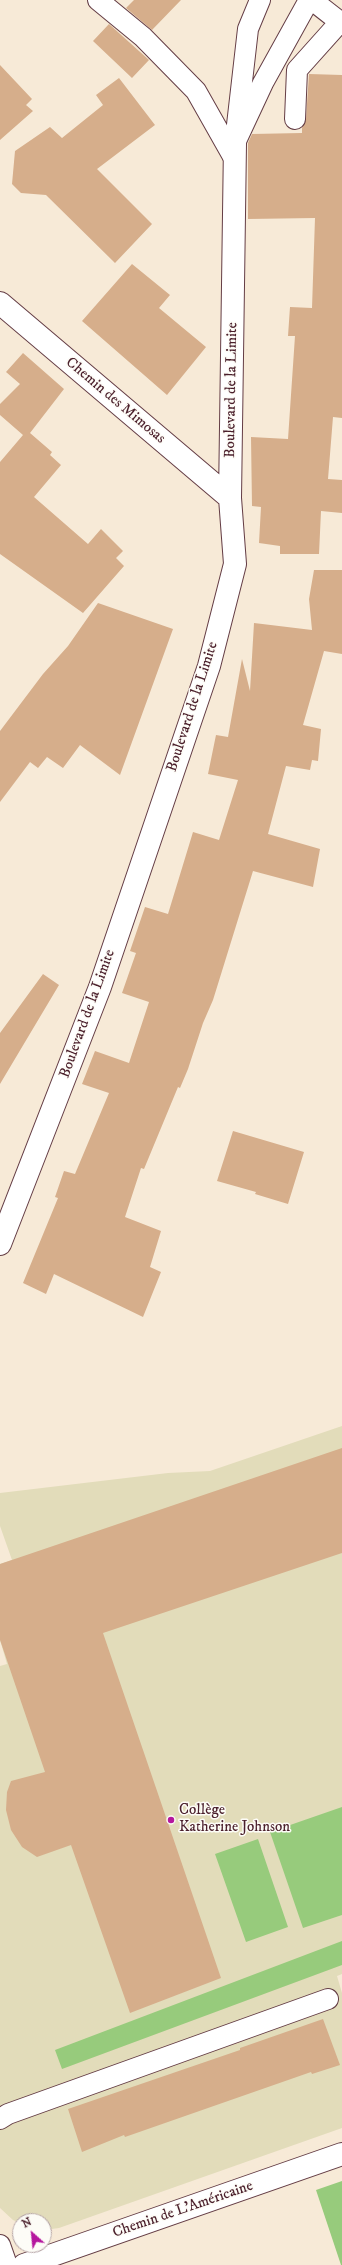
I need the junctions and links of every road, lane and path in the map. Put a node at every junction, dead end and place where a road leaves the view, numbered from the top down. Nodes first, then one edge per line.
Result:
1 (98, 0) edge
2 (260, 0) edge
3 (309, 0) edge
4 (312, 0) edge
5 (295, 119) dead end
6 (235, 151) junction
7 (0, 303) edge
8 (230, 498) junction
9 (0, 1244) edge
10 (328, 1999) dead end
11 (0, 2119) edge
12 (342, 2154) edge
13 (0, 2245) edge
14 (6, 2265) edge
15 (24, 2265) edge

1 - 6 lane
2 - 6 lane
3 - 6 lane
4 - 5 lane
6 - 8 street, Boulevard de la Limite
7 - 8 street, Chemin des Mimosas
8 - 9 street, Boulevard de la Limite
10 - 11 lane
12 - 15 street, Chemin de L'Américaine
13 - 14 lane

